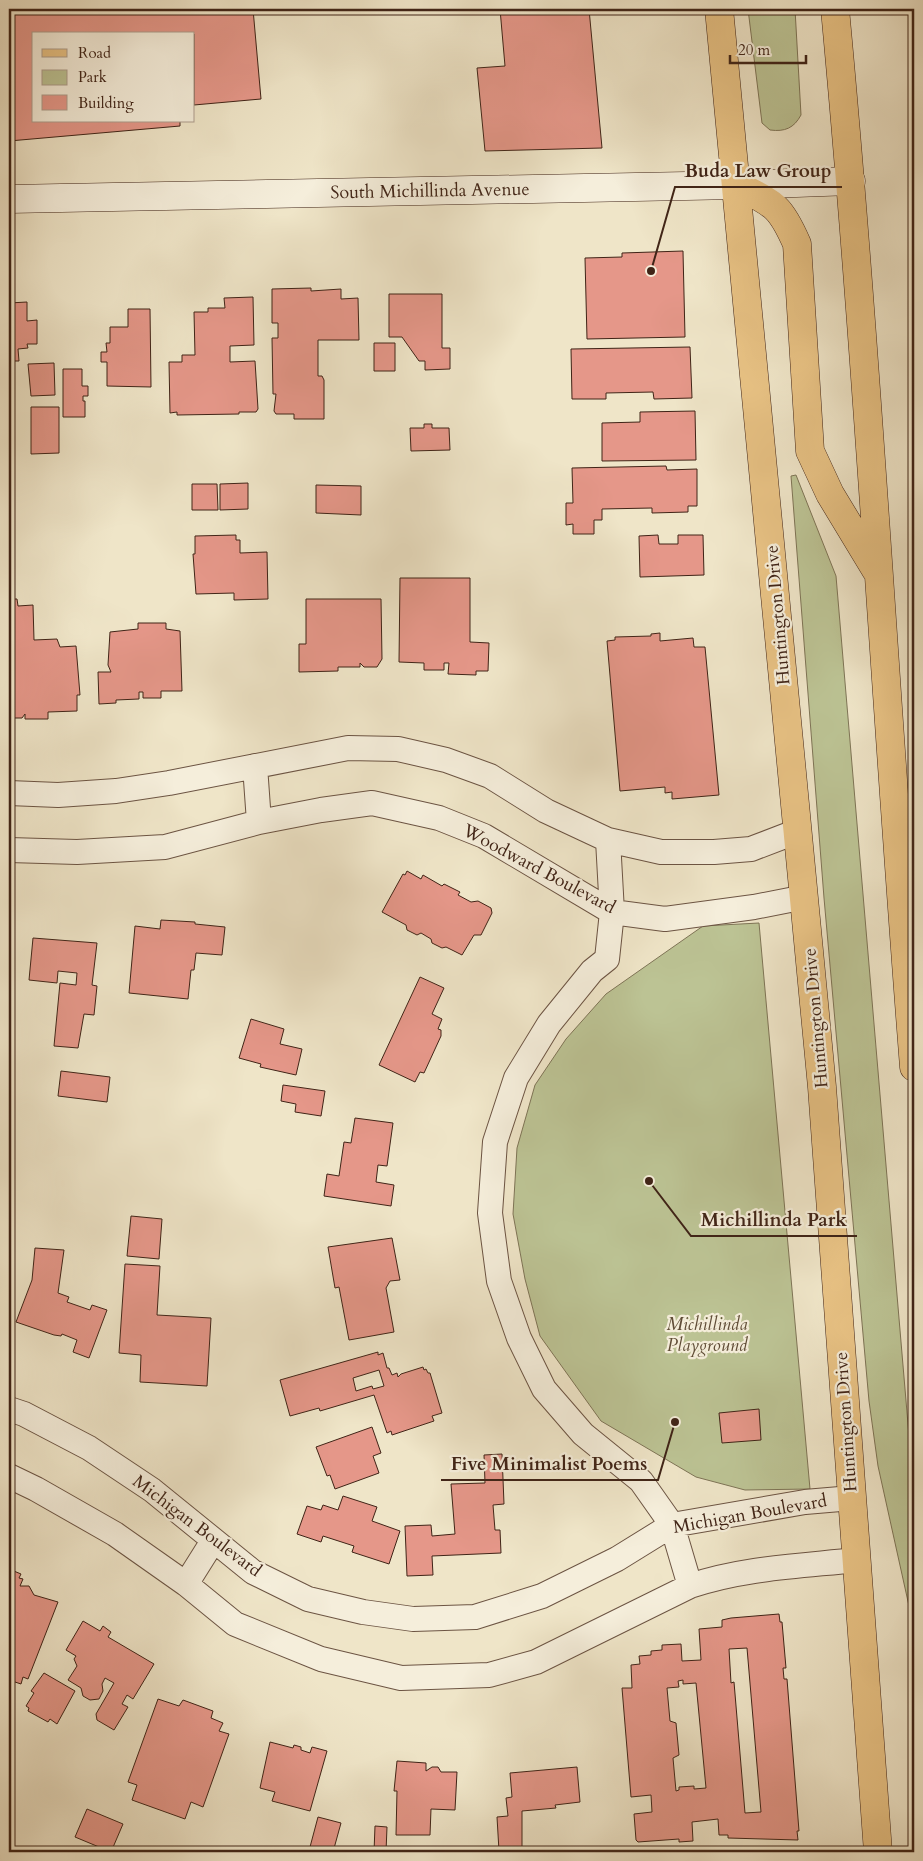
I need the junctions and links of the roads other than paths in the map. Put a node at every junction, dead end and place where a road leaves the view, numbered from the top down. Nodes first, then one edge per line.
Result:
1 (719, 9) edge
2 (835, 9) edge
3 (851, 181) junction
4 (737, 185) junction
5 (9, 199) edge
6 (878, 573) junction
7 (255, 766) junction
8 (9, 793) edge
9 (258, 822) junction
10 (798, 831) junction
11 (608, 840) junction
12 (9, 850) edge
13 (805, 897) junction
14 (612, 912) junction
15 (914, 1067) edge
16 (9, 1409) edge
17 (9, 1476) edge
18 (852, 1498) junction
19 (672, 1525) junction
20 (213, 1541) junction
21 (856, 1560) junction
22 (186, 1584) junction
23 (690, 1586) junction
24 (878, 1852) edge

1 - 4 main road, Huntington Drive
2 - 3 main road
3 - 4 main road, South Michillinda Avenue
3 - 6 main road
4 - 5 main road, South Michillinda Avenue
4 - 6 main road
4 - 10 main road, Huntington Drive
6 - 15 main road
7 - 8 street
7 - 9 street
7 - 11 street
9 - 12 street, Woodward Boulevard
9 - 14 street, Woodward Boulevard
10 - 11 street
10 - 13 main road, Huntington Drive
11 - 14 street
13 - 14 street, Woodward Boulevard
13 - 18 main road, Huntington Drive
14 - 19 street
16 - 20 street, Michigan Boulevard
17 - 22 street
18 - 19 street, Michigan Boulevard
18 - 21 main road, Huntington Drive
19 - 20 street, Michigan Boulevard
19 - 23 street
20 - 22 street
21 - 23 street
21 - 24 main road, Huntington Drive
22 - 23 street

